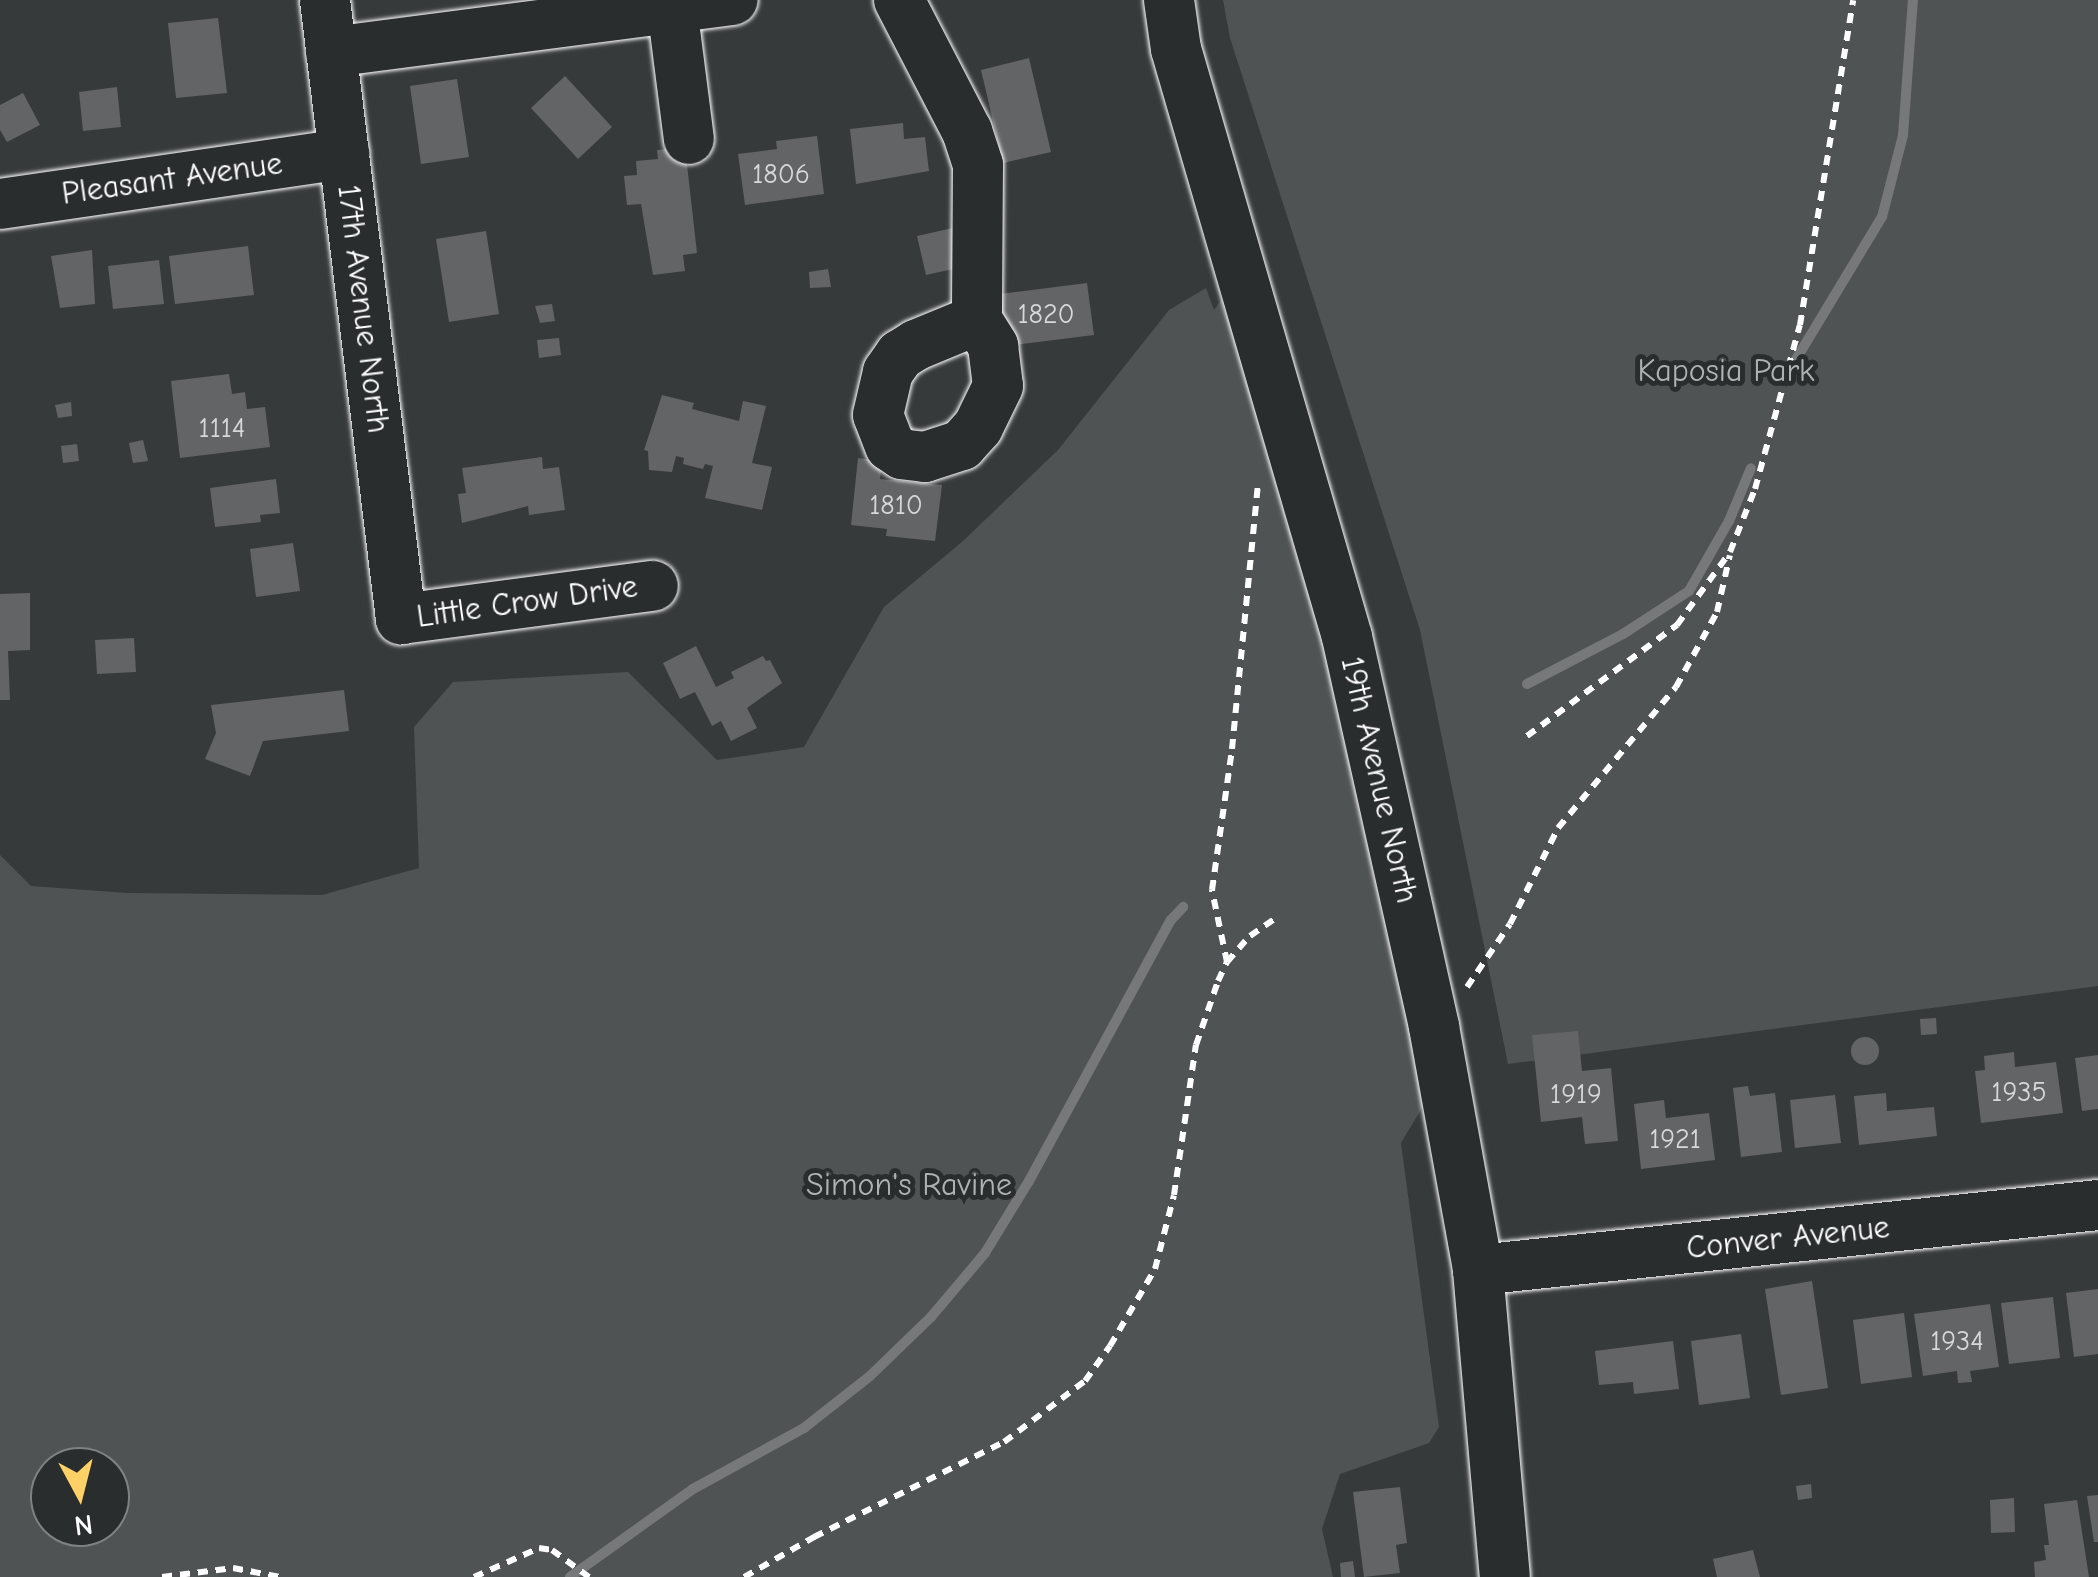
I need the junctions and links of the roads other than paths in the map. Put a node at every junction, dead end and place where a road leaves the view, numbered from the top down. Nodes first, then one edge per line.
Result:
1 (324, 0) edge
2 (732, 0) edge
3 (899, 0) edge
4 (1168, 0) edge
5 (672, 8) junction
6 (331, 52) junction
7 (688, 139) dead end
8 (344, 154) junction
9 (0, 204) edge
10 (977, 320) dead end
11 (654, 586) dead end
12 (401, 619) joint
13 (2098, 1205) edge
14 (1478, 1270) junction
15 (1505, 1577) edge

1 - 6 street, 17th Avenue North
2 - 5 street
3 - 10 street
4 - 14 street, 19th Avenue North
5 - 6 street
5 - 7 street
6 - 8 street, 17th Avenue North
8 - 9 street, Pleasant Avenue
8 - 12 street, 17th Avenue North
11 - 12 street, Little Crow Drive
13 - 14 street, Conver Avenue
14 - 15 street, 19th Avenue North

